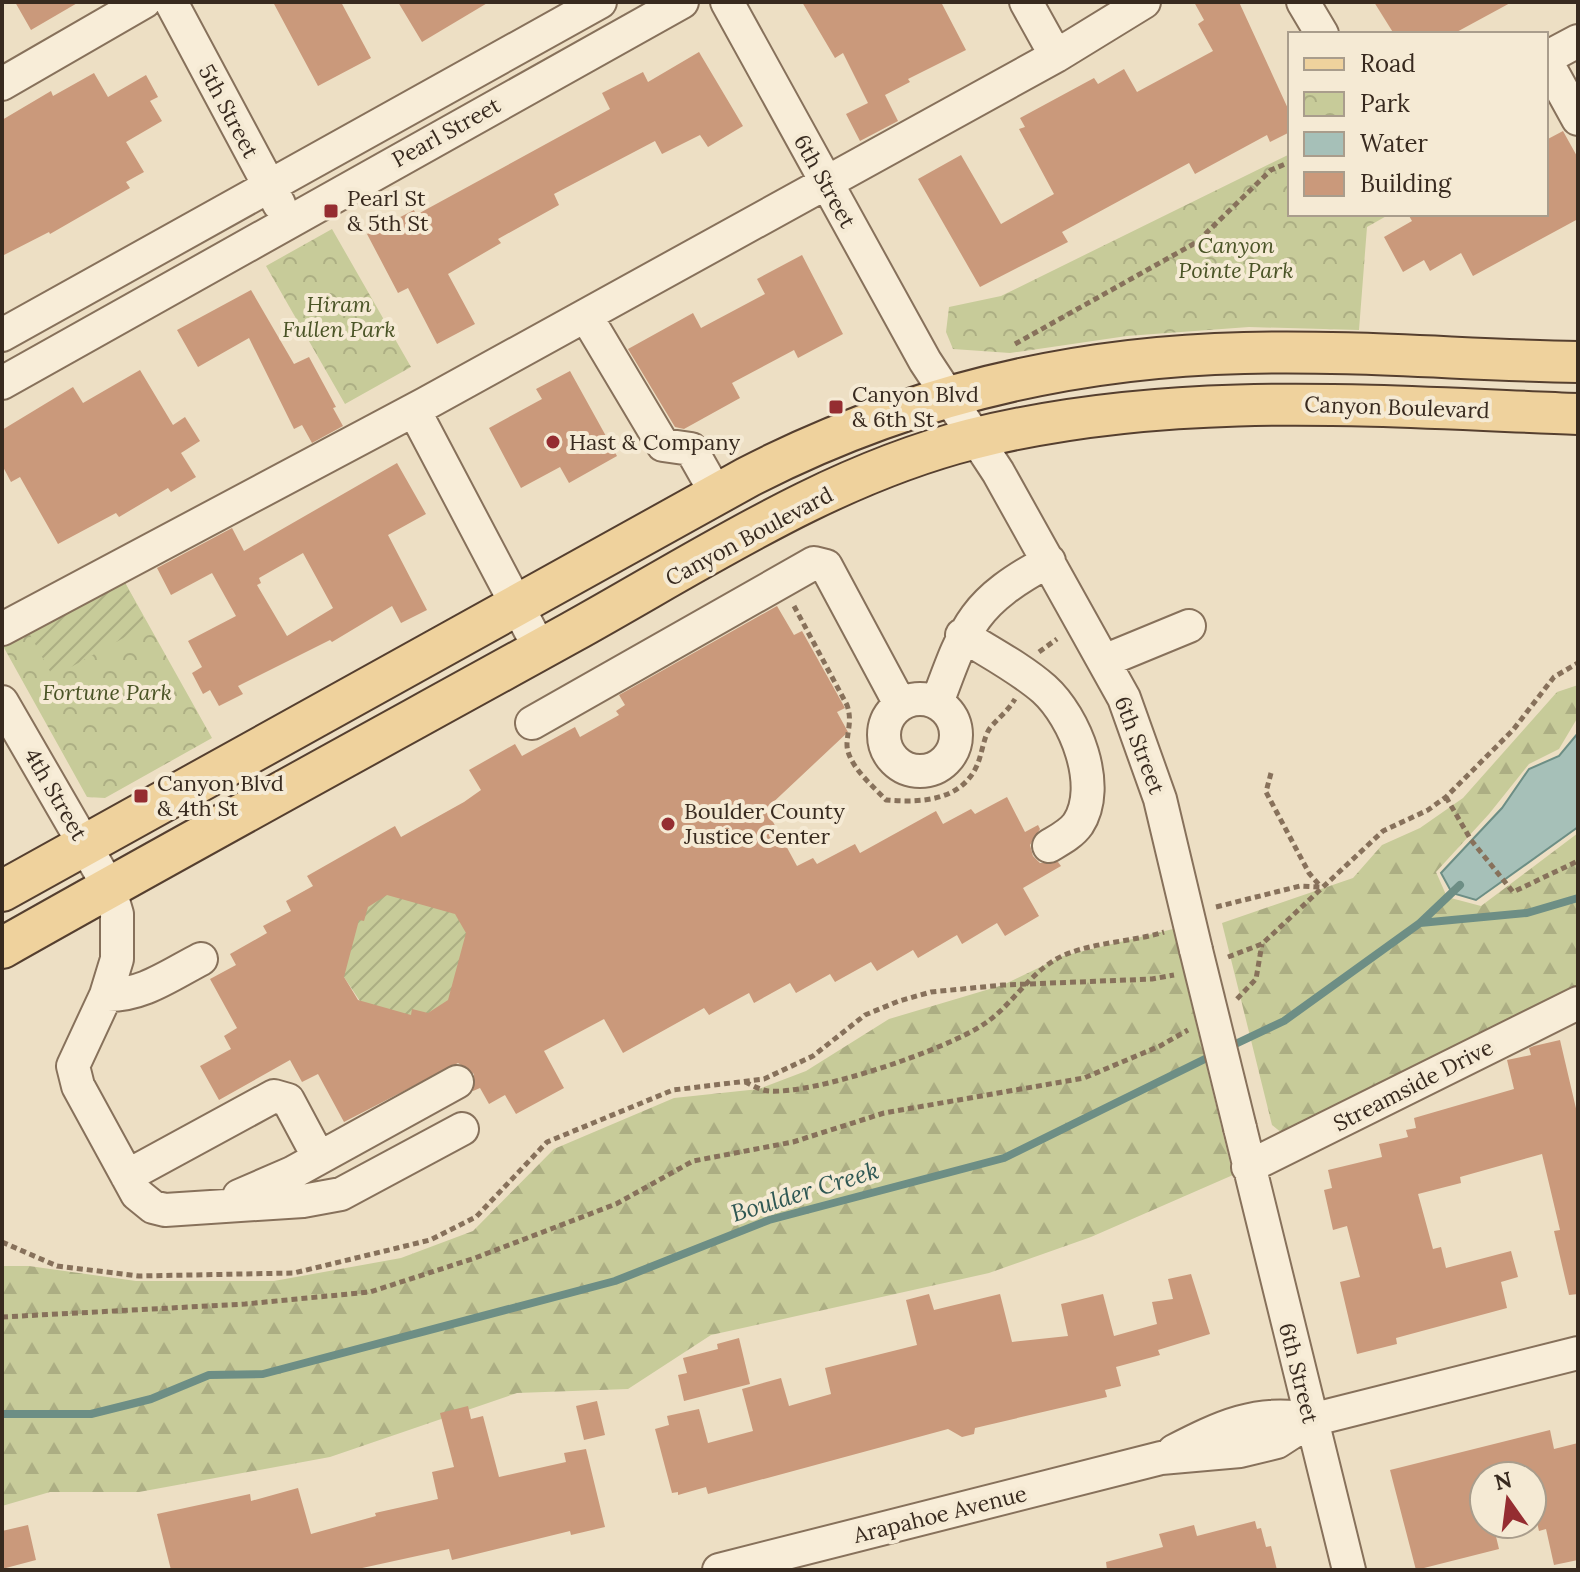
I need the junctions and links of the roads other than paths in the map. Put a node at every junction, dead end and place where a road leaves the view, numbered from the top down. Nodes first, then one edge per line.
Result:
1 (144, 2) edge
2 (171, 2) edge
3 (600, 2) edge
4 (682, 2) edge
5 (727, 2) edge
6 (1026, 2) edge
7 (1144, 2) edge
8 (1303, 2) edge
9 (1321, 32) edge
10 (1578, 41) edge
11 (1056, 56) junction
12 (1548, 59) edge
13 (1548, 64) edge
14 (2, 84) edge
15 (1578, 119) edge
16 (825, 182) junction
17 (270, 187) junction
18 (287, 220) junction
19 (586, 316) junction
20 (2, 335) edge
21 (1578, 362) edge
22 (2, 383) edge
23 (946, 396) junction
24 (414, 410) junction
25 (1578, 414) edge
26 (975, 439) junction
27 (717, 495) junction
28 (1049, 561) junction
29 (516, 607) junction
30 (1189, 626) dead end
31 (2, 629) edge
32 (962, 635) junction
33 (540, 649) junction
34 (1104, 661) junction
35 (2, 702) edge
36 (937, 703) junction
37 (900, 704) junction
38 (532, 723) dead end
39 (86, 845) junction
40 (1049, 846) dead end
41 (109, 887) junction
42 (2, 891) edge
43 (2, 948) edge
44 (201, 959) dead end
45 (106, 995) junction
46 (1578, 1003) edge
47 (457, 1082) dead end
48 (462, 1129) dead end
49 (319, 1158) junction
50 (1248, 1167) junction
51 (127, 1176) junction
52 (221, 1203) junction
53 (1578, 1353) edge
54 (1311, 1420) junction
55 (719, 1570) edge
56 (1349, 1570) edge

1 - 14 street
2 - 17 street, 5th Street
3 - 17 street, Pearl Street
4 - 18 street, Pearl Street
5 - 16 street, 6th Street
6 - 11 street
7 - 11 street
8 - 9 street
10 - 12 street
11 - 16 street
13 - 15 street
16 - 19 street
16 - 23 street, 6th Street
17 - 18 street, 5th Street
17 - 20 street, Pearl Street
18 - 22 street, Pearl Street
19 - 24 street
19 - 27 street
21 - 23 main road
23 - 26 street, 6th Street
23 - 27 main road
24 - 29 street
24 - 31 street
25 - 26 main road, Canyon Boulevard
26 - 28 street, 6th Street
26 - 33 main road, Canyon Boulevard
27 - 29 main road
28 - 32 street
28 - 34 street, 6th Street
29 - 33 street
29 - 39 main road
30 - 34 street
32 - 36 street
32 - 40 street
33 - 41 main road, Canyon Boulevard
34 - 50 street, 6th Street, bridge
35 - 39 street, 4th Street
36 - 37 street
36 - 37 street
37 - 38 street
39 - 41 street, 4th Street
39 - 42 main road
41 - 43 main road, Canyon Boulevard
41 - 45 street, 4th Street
44 - 45 street
45 - 51 street, 4th Street
46 - 50 street, Streamside Drive
47 - 49 street
48 - 52 street
49 - 51 street
49 - 52 street
50 - 54 street, 6th Street
51 - 52 street
53 - 54 street, Arapahoe Avenue
54 - 55 street, Arapahoe Avenue
54 - 56 street, 6th Street

